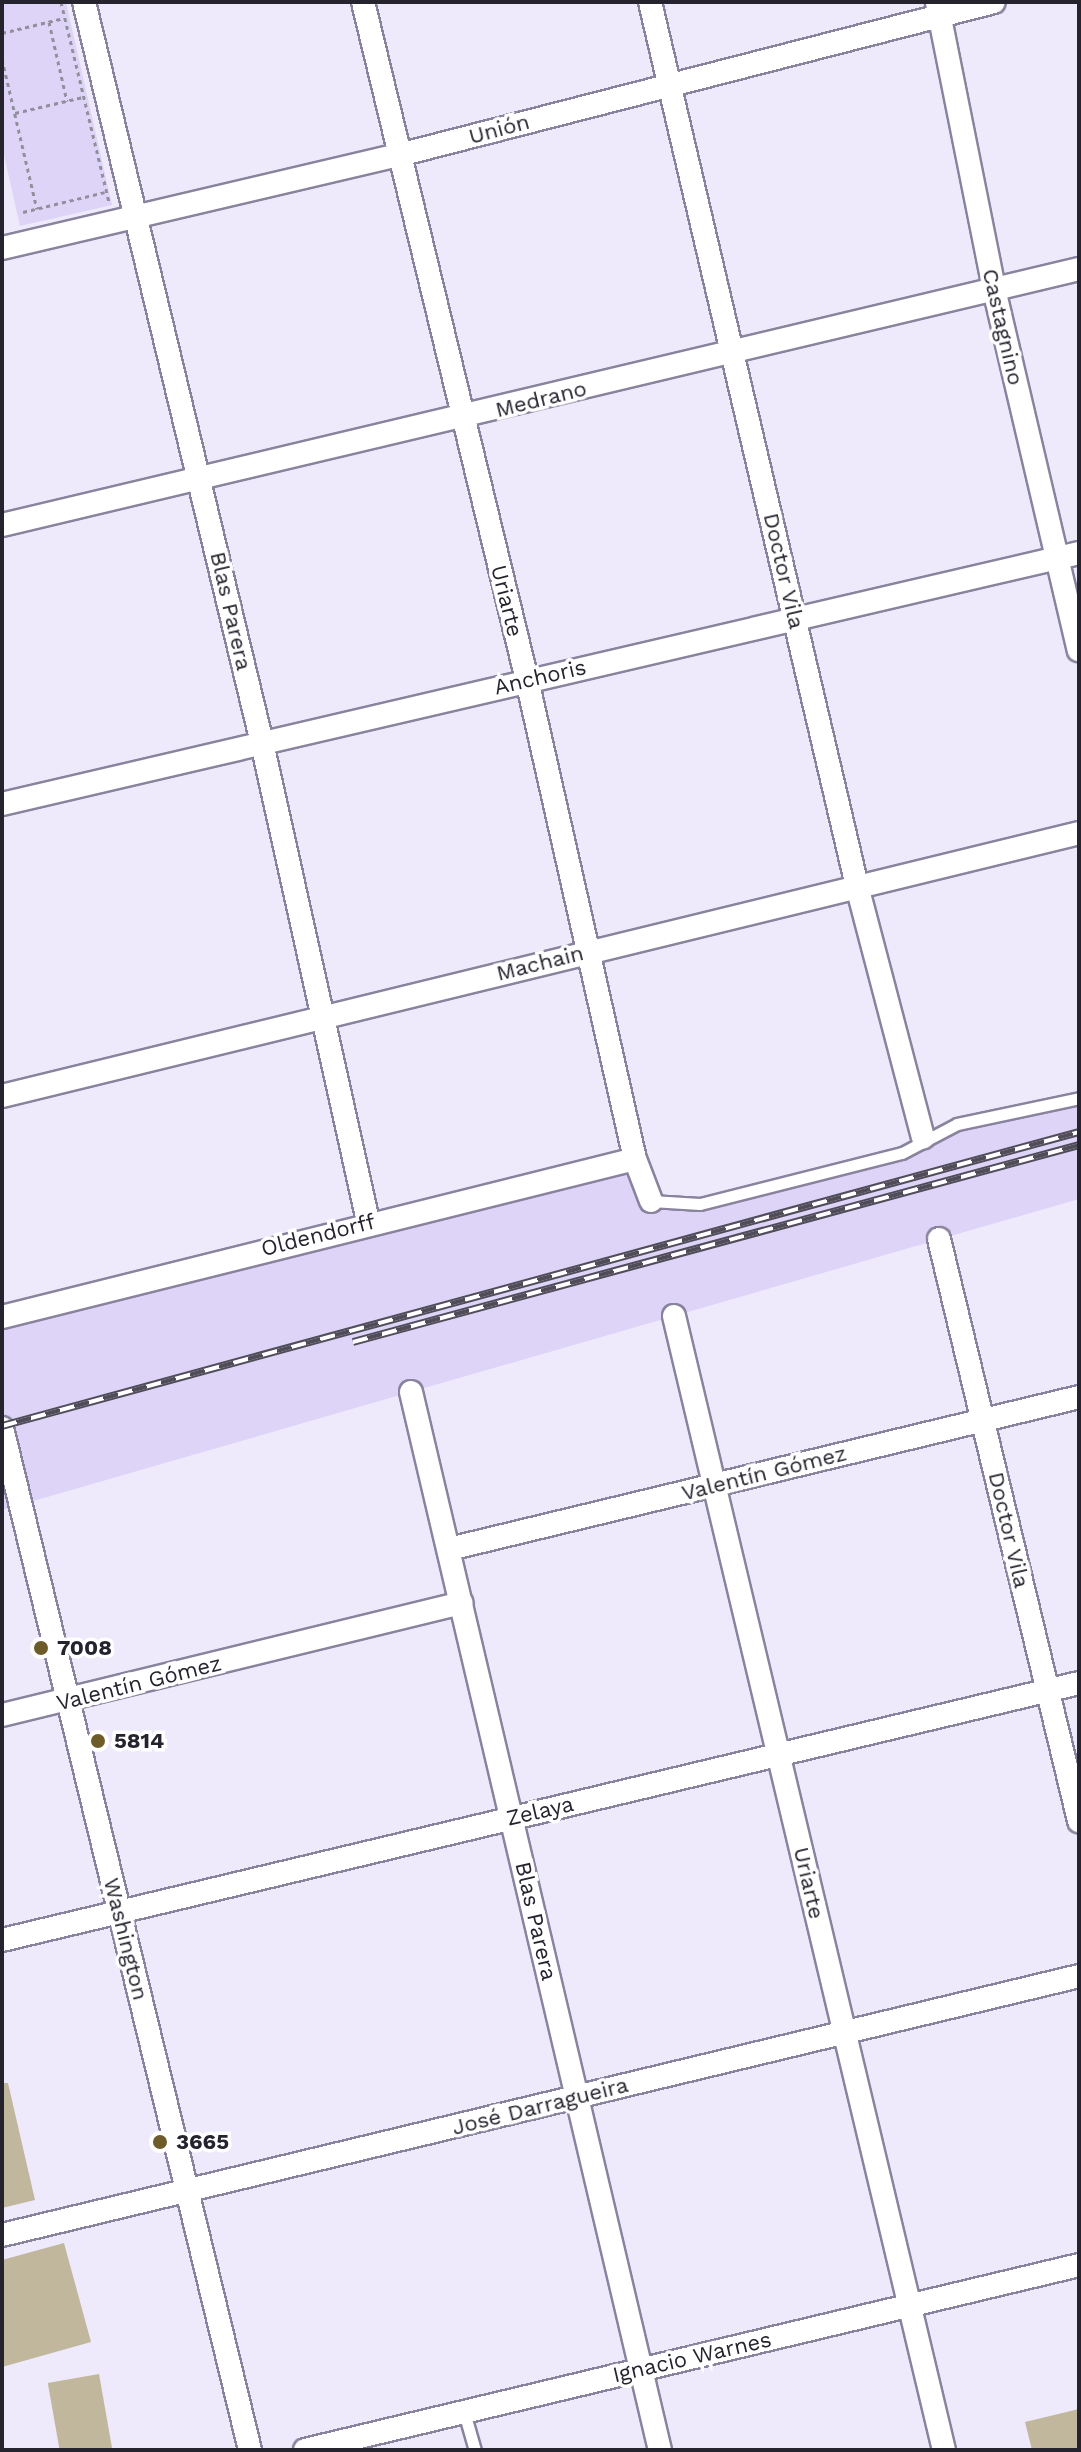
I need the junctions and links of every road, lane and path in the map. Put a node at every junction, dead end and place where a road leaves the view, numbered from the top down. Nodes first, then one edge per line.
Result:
1 (61, 2) edge
2 (84, 2) edge
3 (363, 2) edge
4 (650, 2) edge
5 (994, 2) edge
6 (939, 9) edge
7 (65, 18) junction
8 (49, 22) junction
9 (2, 33) edge
10 (2, 59) edge
11 (670, 84) junction
12 (83, 97) junction
13 (67, 101) junction
14 (15, 113) junction
15 (399, 155) junction
16 (117, 189) junction
17 (37, 209) junction
18 (23, 212) dead end
19 (135, 216) junction
20 (113, 222) junction
21 (2, 248) edge
22 (1079, 269) edge
23 (994, 289) junction
24 (733, 353) junction
25 (462, 418) junction
26 (200, 481) junction
27 (2, 525) edge
28 (1068, 555) edge
29 (795, 619) junction
30 (1079, 650) edge
31 (527, 680) junction
32 (262, 743) junction
33 (2, 804) edge
34 (1079, 833) edge
35 (857, 886) junction
36 (589, 952) junction
37 (324, 1016) junction
38 (2, 1096) edge
39 (1079, 1098) edge
40 (923, 1138) junction
41 (635, 1159) junction
42 (651, 1201) joint
43 (368, 1222) junction
44 (939, 1239) dead end
45 (674, 1316) dead end
46 (2, 1317) edge
47 (411, 1392) dead end
48 (1079, 1397) edge
49 (983, 1420) junction
50 (2, 1428) edge
51 (715, 1485) junction
52 (449, 1549) junction
53 (462, 1603) junction
54 (1079, 1683) edge
55 (1048, 1690) junction
56 (68, 1701) junction
57 (2, 1715) edge
58 (779, 1755) junction
59 (512, 1818) junction
60 (1079, 1821) edge
61 (119, 1912) junction
62 (2, 1940) edge
63 (1079, 1976) edge
64 (845, 2033) junction
65 (577, 2097) junction
66 (187, 2191) junction
67 (2, 2235) edge
68 (1079, 2265) edge
69 (910, 2305) junction
70 (641, 2370) junction
71 (464, 2412) junction
72 (250, 2450) edge
73 (305, 2450) edge
74 (475, 2450) edge
75 (660, 2450) edge
76 (944, 2450) edge

1 - 7 path
2 - 16 street, Blas Parera
3 - 15 street, Uriarte
4 - 11 street, Doctor Vila
5 - 6 street, Unión
6 - 11 street, Unión
6 - 23 street, Castagnino
7 - 8 path
7 - 12 path
8 - 9 path
8 - 13 path
10 - 14 path
11 - 15 street, Unión
11 - 24 street, Doctor Vila
12 - 13 path
12 - 16 path
13 - 14 path
14 - 17 path
15 - 19 street, Unión
15 - 25 street, Uriarte
16 - 17 path
16 - 19 street, Blas Parera
16 - 20 path
17 - 18 path
19 - 20 street, Unión
19 - 26 street, Blas Parera
20 - 21 street, Unión
22 - 23 street, Medrano
23 - 24 street, Medrano
23 - 28 street, Castagnino
24 - 25 street, Medrano
24 - 29 street, Doctor Vila
25 - 26 street, Medrano
25 - 31 street, Uriarte
26 - 27 street, Medrano
26 - 32 street, Blas Parera
28 - 29 street, Anchoris
28 - 30 street, Castagnino
29 - 31 street, Anchoris
29 - 35 street, Doctor Vila
31 - 32 street, Anchoris
31 - 36 street, Uriarte
32 - 33 street, Anchoris
32 - 37 street, Blas Parera
34 - 35 street, Machain
35 - 36 street, Machain
35 - 40 street, Doctor Vila
36 - 37 street, Machain
36 - 41 street, Uriarte
37 - 38 street, Machain
37 - 43 street, Blas Parera
39 - 40 lane
40 - 42 lane
41 - 42 street, Uriarte
41 - 43 street, Oldendorff
43 - 46 street, Oldendorff
44 - 49 street, Doctor Vila
45 - 51 street, Uriarte
47 - 52 street, Blas Parera
48 - 49 street, Valentín Gómez
49 - 51 street, Valentín Gómez
49 - 55 street, Doctor Vila
50 - 56 street, Washington
51 - 52 street, Valentín Gómez
51 - 58 street, Uriarte
52 - 53 street, Blas Parera
53 - 56 street, Valentín Gómez
53 - 59 street, Blas Parera
54 - 55 street, Zelaya
55 - 58 street, Zelaya
55 - 60 street, Doctor Vila
56 - 57 street, Valentín Gómez
56 - 61 street, Washington
58 - 59 street, Zelaya
58 - 64 street, Uriarte
59 - 61 street, Zelaya
59 - 65 street, Blas Parera
61 - 62 street, Zelaya
61 - 66 street, Washington
63 - 64 street, José Darragueira
64 - 65 street, José Darragueira
64 - 69 street, Uriarte
65 - 66 street, José Darragueira
65 - 70 street, Blas Parera
66 - 67 street, José Darragueira
66 - 72 street, Washington
68 - 69 street, Ignacio Warnes
69 - 70 street, Ignacio Warnes
69 - 76 street, Uriarte
70 - 71 street, Ignacio Warnes
70 - 75 street, Blas Parera
71 - 73 street, Ignacio Warnes
71 - 74 lane

